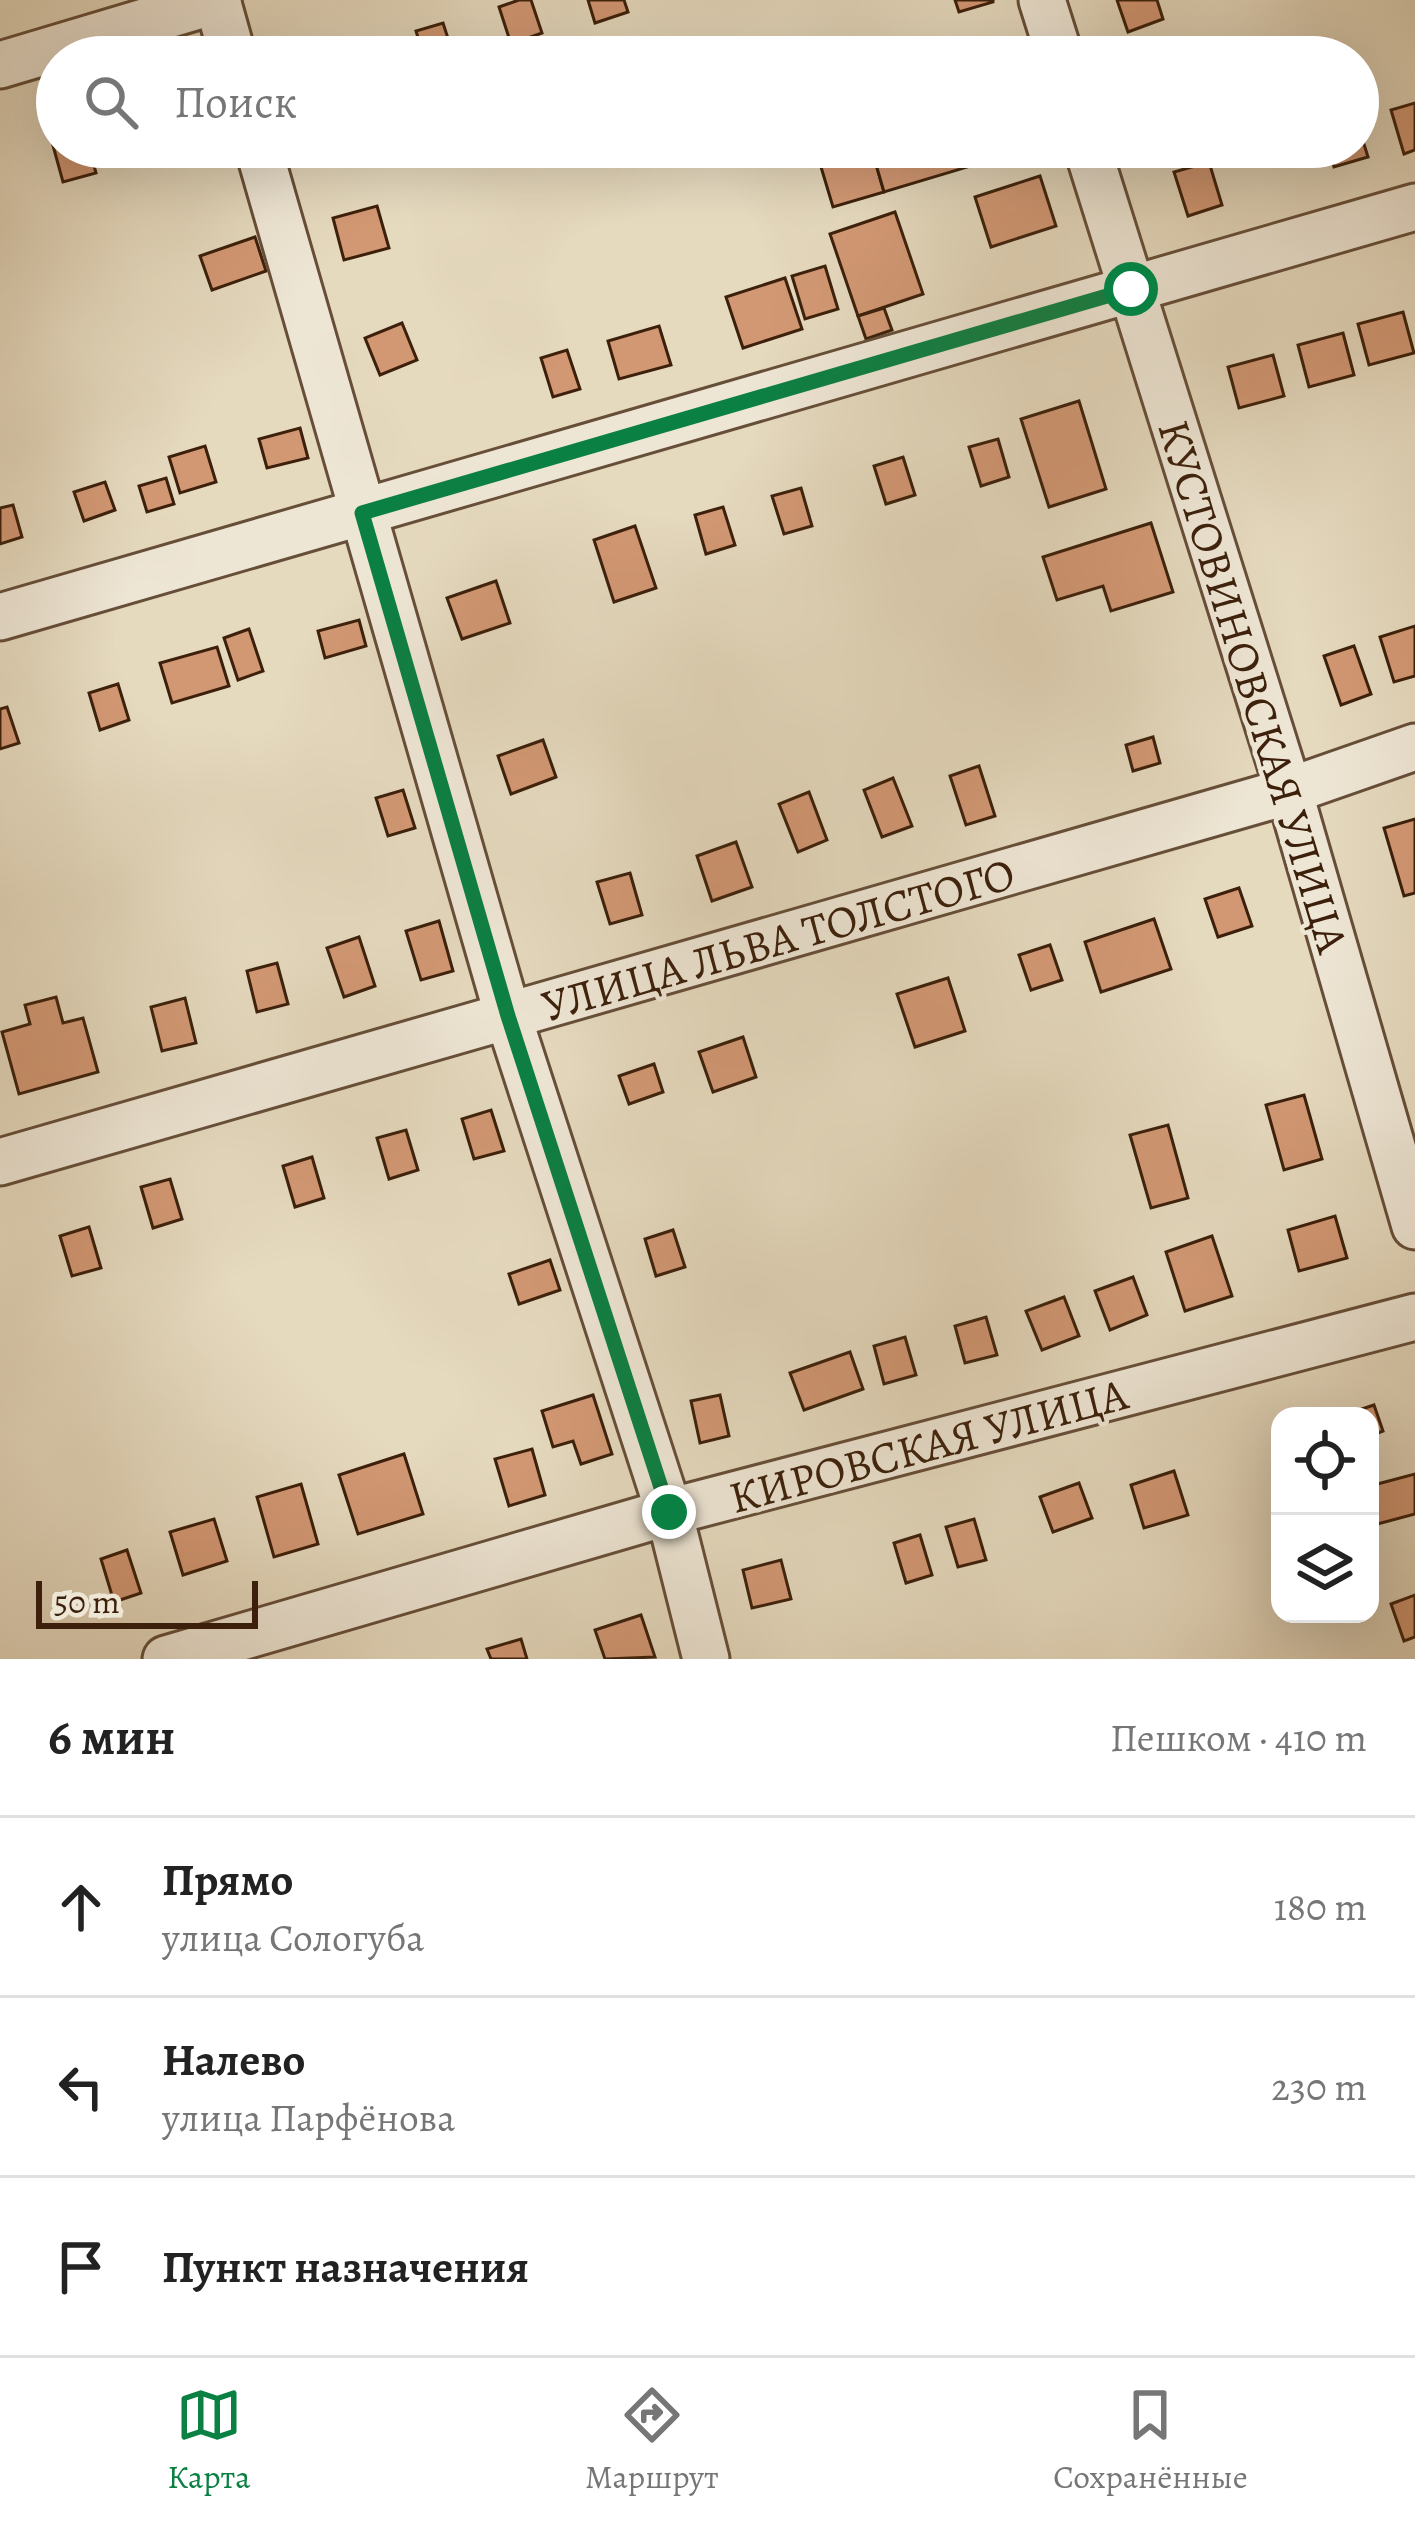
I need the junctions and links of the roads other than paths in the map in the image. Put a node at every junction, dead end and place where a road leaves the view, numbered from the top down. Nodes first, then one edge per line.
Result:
1 (217, 0) edge
2 (1042, 0) edge
3 (97, 36) edge
4 (227, 36) edge
5 (1053, 36) edge
6 (36, 54) edge
7 (0, 65) edge
8 (264, 168) edge
9 (1094, 168) edge
10 (1415, 206) edge
11 (1131, 289) junction
12 (362, 513) junction
13 (0, 617) edge
14 (1415, 747) edge
15 (1289, 791) junction
16 (508, 1016) junction
17 (0, 1162) edge
18 (1415, 1226) edge
19 (1415, 1317) edge
20 (669, 1512) junction
21 (166, 1659) edge
22 (706, 1659) edge

1 - 3 street
1 - 4 street
2 - 5 street
6 - 7 street
8 - 12 street
9 - 11 street, КУСТОВИНОВСКАЯ УЛИЦА
10 - 11 street
11 - 12 street
11 - 15 street, КУСТОВИНОВСКАЯ УЛИЦА
12 - 13 street
12 - 16 street
14 - 15 street, УЛИЦА ЛЬВА ТОЛСТОГО
15 - 16 street, УЛИЦА ЛЬВА ТОЛСТОГО
15 - 18 street, КУСТОВИНОВСКАЯ УЛИЦА
16 - 17 street, УЛИЦА ЛЬВА ТОЛСТОГО
16 - 20 street
19 - 20 street, КИРОВСКАЯ УЛИЦА
20 - 21 street, КИРОВСКАЯ УЛИЦА
20 - 22 street

